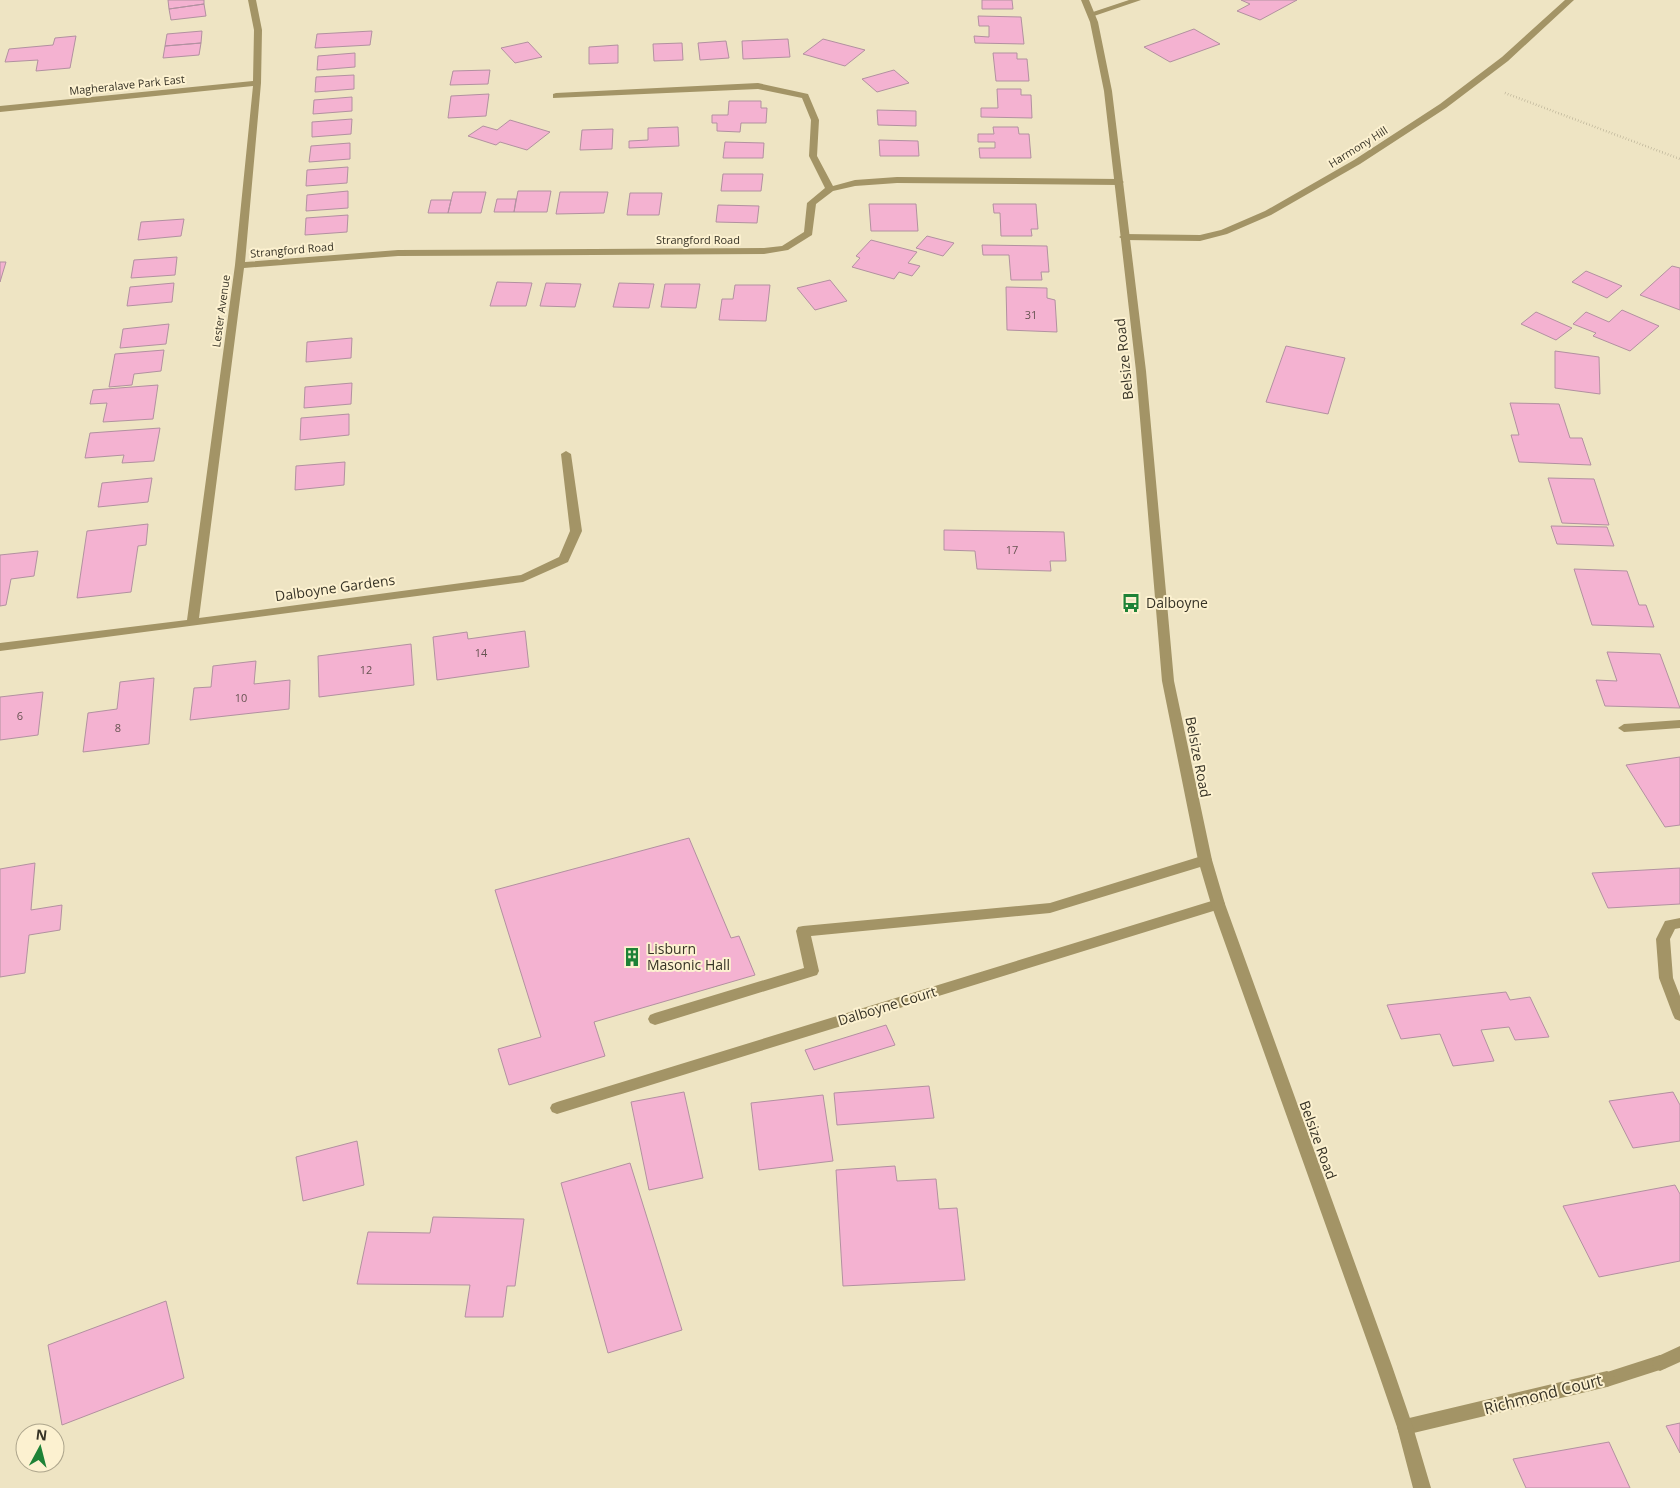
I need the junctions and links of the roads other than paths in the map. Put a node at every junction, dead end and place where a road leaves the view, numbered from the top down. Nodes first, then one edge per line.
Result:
1 (252, 0) edge
2 (1085, 0) edge
3 (1137, 0) edge
4 (1570, 0) edge
5 (1091, 14) junction
6 (257, 83) junction
7 (556, 96) dead end
8 (0, 109) edge
9 (1119, 182) junction
10 (830, 189) junction
11 (1124, 238) junction
12 (240, 266) junction
13 (566, 454) dead end
14 (192, 623) junction
15 (0, 647) edge
16 (1680, 724) edge
17 (1624, 728) dead end
18 (1205, 860) junction
19 (1218, 904) junction
20 (1680, 923) edge
21 (1680, 1016) edge
22 (655, 1019) dead end
23 (557, 1108) dead end
24 (1680, 1354) edge
25 (1405, 1427) junction
26 (1422, 1488) edge

1 - 6 street, Lester Avenue
2 - 5 street, Belsize Road
3 - 5 street
4 - 11 street, Harmony Hill
5 - 9 street, Belsize Road
6 - 8 street, Magheralave Park East
6 - 12 street, Lester Avenue
7 - 10 street
9 - 10 street
9 - 11 street, Belsize Road
10 - 12 street, Strangford Road
11 - 18 street, Belsize Road
12 - 14 street, Lester Avenue
13 - 14 street, Dalboyne Gardens
14 - 15 street, Dalboyne Gardens
16 - 17 street
18 - 19 street, Belsize Road
18 - 22 street
19 - 23 street, Dalboyne Court
19 - 25 street, Belsize Road
20 - 21 street
24 - 25 street, Richmond Court
25 - 26 street, Belsize Road

